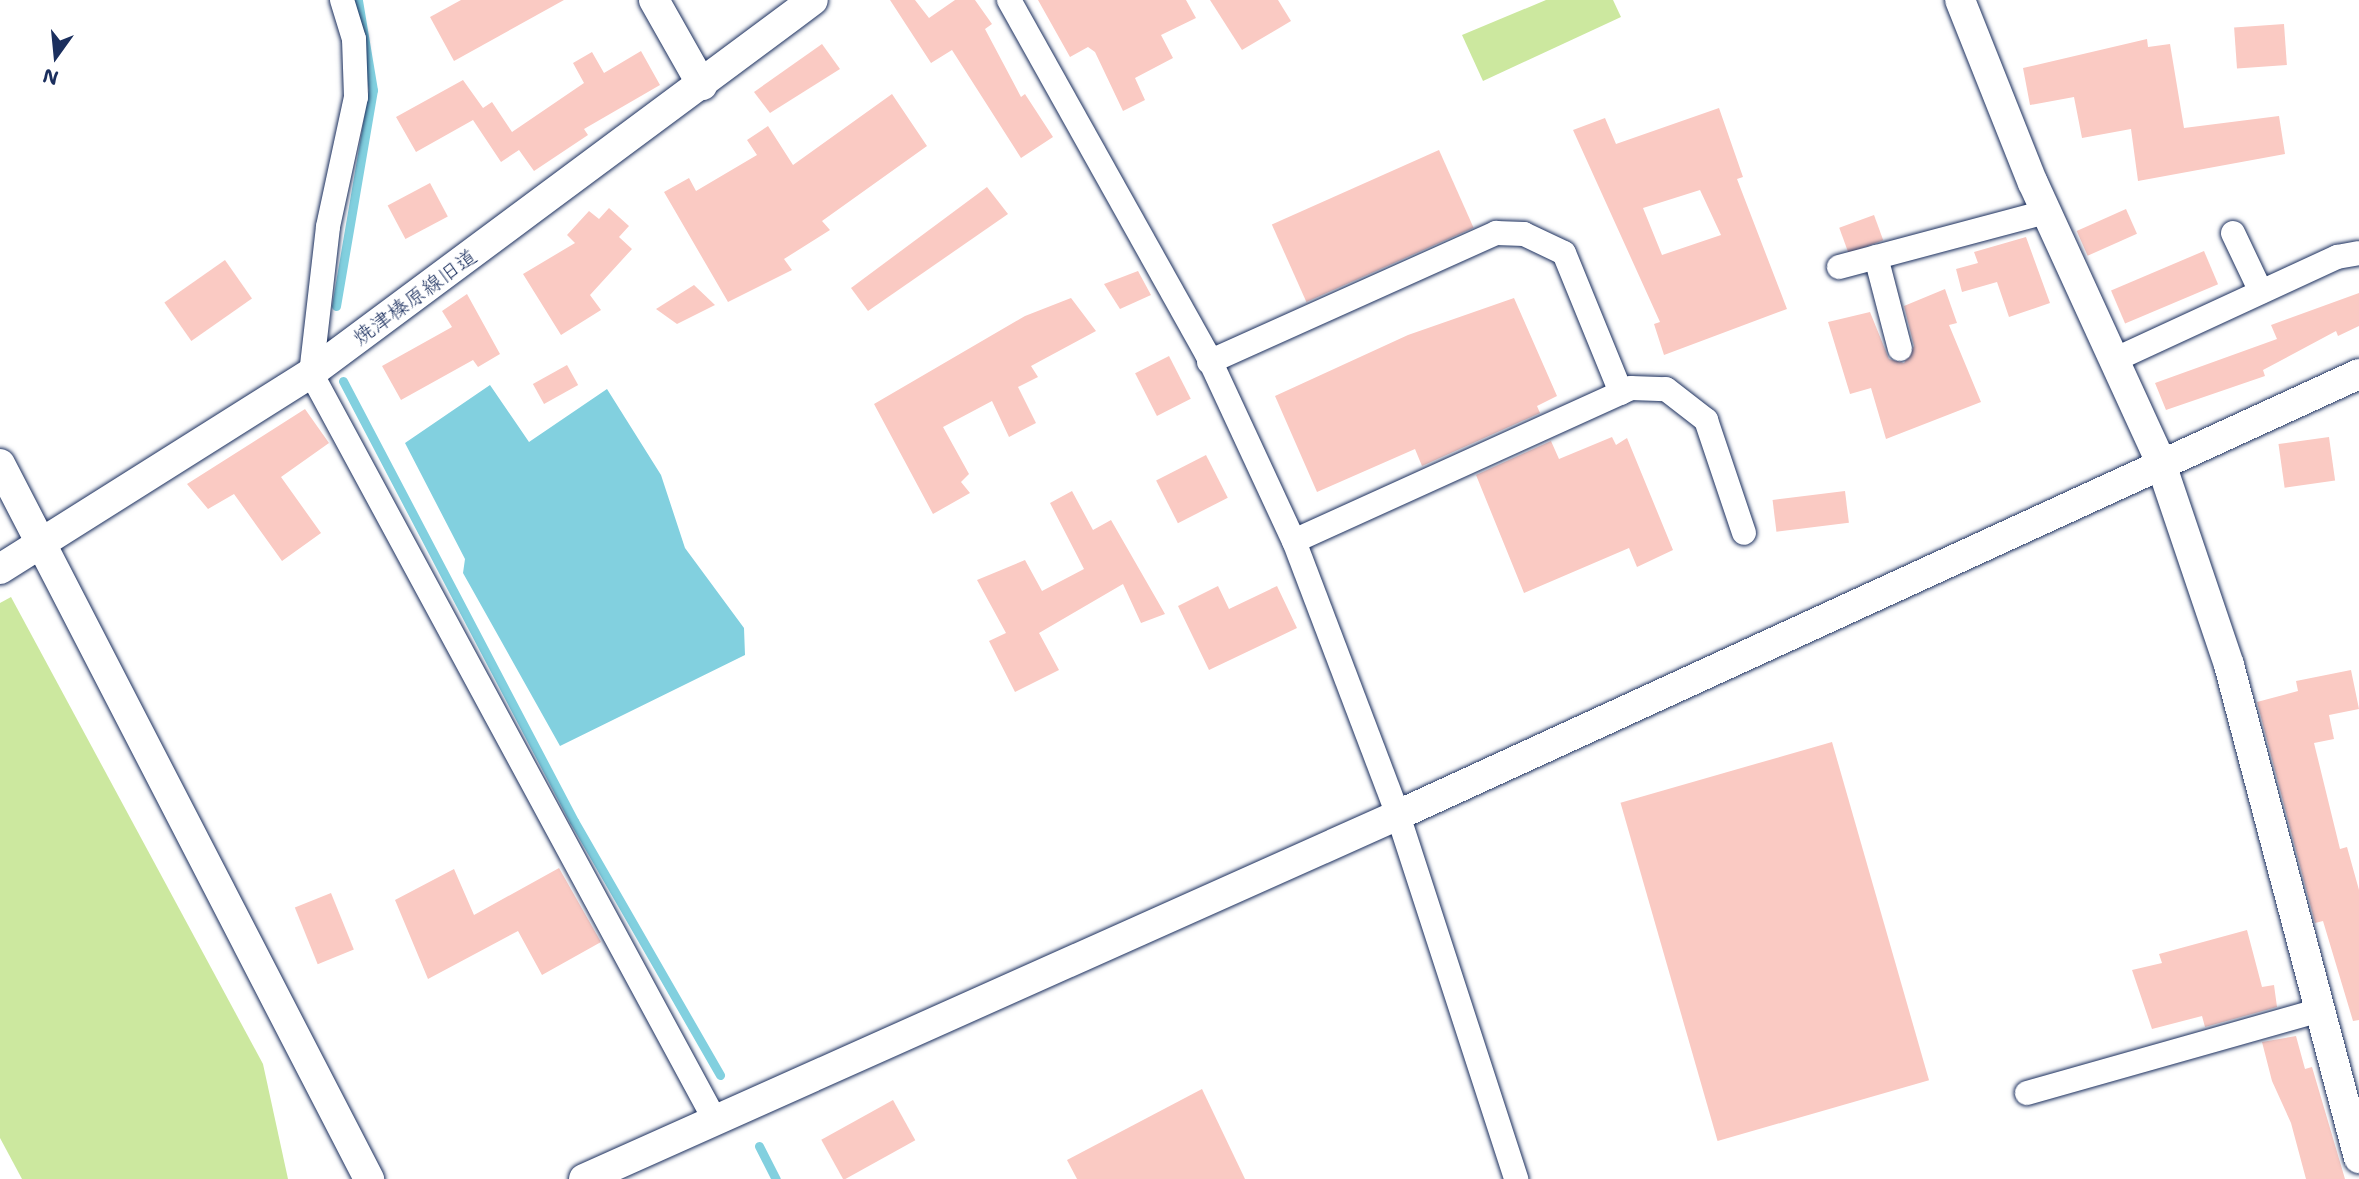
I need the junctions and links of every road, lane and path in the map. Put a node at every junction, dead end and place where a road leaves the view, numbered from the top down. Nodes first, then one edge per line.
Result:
1 (342, 0) edge
2 (654, 0) edge
3 (813, 0) edge
4 (1009, 0) edge
5 (1960, 0) edge
6 (702, 85) junction
7 (2046, 212) junction
8 (2233, 233) dead end
9 (2359, 253) edge
10 (1876, 257) junction
11 (1839, 267) dead end
12 (2261, 292) junction
13 (1900, 349) dead end
14 (2114, 360) junction
15 (1209, 362) junction
16 (311, 373) junction
17 (2359, 374) edge
18 (1621, 393) junction
19 (2160, 461) junction
20 (0, 464) edge
21 (1744, 533) dead end
22 (1294, 541) junction
23 (43, 546) junction
24 (0, 569) edge
25 (1398, 815) junction
26 (2320, 1010) junction
27 (2027, 1093) dead end
28 (716, 1122) junction
29 (2359, 1158) edge
30 (369, 1179) edge
31 (584, 1179) edge
32 (1516, 1179) edge

1 - 16 street
2 - 6 street
3 - 6 street, 焼津榛原線旧道
4 - 15 street
5 - 7 street
6 - 16 street, 焼津榛原線旧道
7 - 10 street
7 - 14 street
8 - 12 street
9 - 12 street
10 - 11 street
10 - 13 street
12 - 14 street
14 - 19 street
15 - 18 street
15 - 22 street
16 - 23 street, 焼津榛原線旧道
16 - 28 street
17 - 19 street
18 - 21 street
18 - 22 street
19 - 25 street
19 - 26 street
20 - 23 street
22 - 25 street
23 - 24 street, 焼津榛原線旧道
23 - 30 street
25 - 28 street
25 - 32 street
26 - 27 street
26 - 29 street
28 - 31 street

